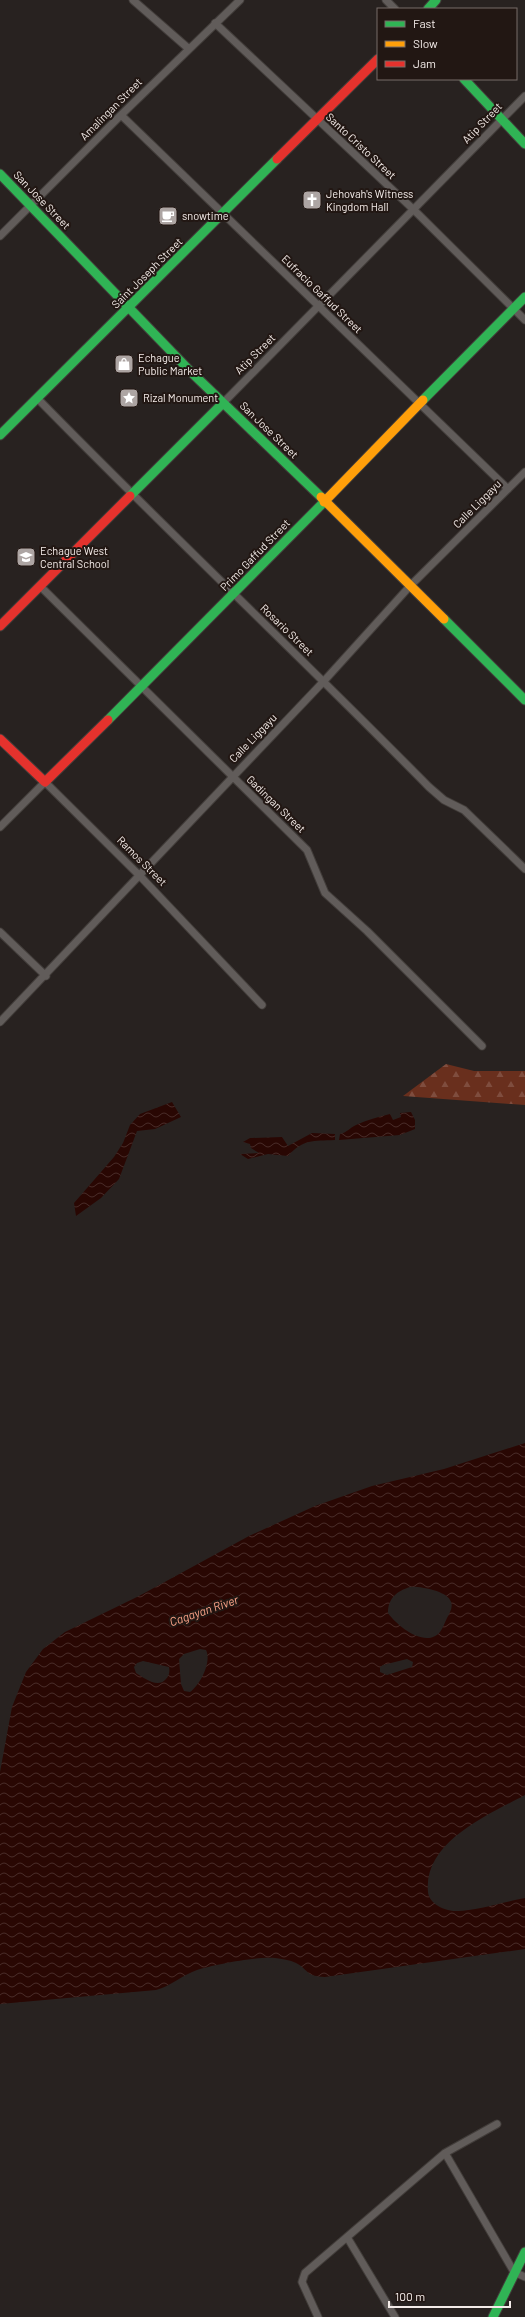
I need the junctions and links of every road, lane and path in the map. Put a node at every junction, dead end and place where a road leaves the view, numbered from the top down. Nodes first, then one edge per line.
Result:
1 (133, 0) edge
2 (240, 0) edge
3 (386, 0) edge
4 (436, 0) edge
5 (395, 8) edge
6 (429, 8) edge
7 (215, 23) junction
8 (189, 49) junction
9 (377, 60) edge
10 (465, 80) edge
11 (525, 96) edge
12 (121, 115) junction
13 (502, 119) junction
14 (318, 120) junction
15 (525, 144) edge
16 (0, 174) edge
17 (30, 206) junction
18 (414, 210) junction
19 (224, 213) junction
20 (0, 236) edge
21 (525, 297) edge
22 (130, 307) junction
23 (318, 308) junction
24 (513, 309) junction
25 (525, 320) edge
26 (38, 399) junction
27 (223, 403) junction
28 (421, 403) junction
29 (0, 435) edge
30 (525, 472) edge
31 (508, 489) junction
32 (132, 494) junction
33 (324, 500) junction
34 (40, 586) junction
35 (410, 586) junction
36 (234, 594) junction
37 (0, 626) edge
38 (324, 681) junction
39 (142, 688) junction
40 (525, 700) edge
41 (0, 739) edge
42 (232, 776) junction
43 (45, 782) junction
44 (0, 827) edge
45 (525, 869) edge
46 (140, 876) junction
47 (0, 932) edge
48 (46, 976) junction
49 (262, 1005) dead end
50 (0, 1022) edge
51 (482, 1046) dead end
52 (497, 2124) dead end
53 (445, 2153) junction
54 (347, 2237) junction
55 (525, 2252) edge
56 (514, 2272) junction
57 (525, 2277) edge
58 (318, 2317) edge
59 (396, 2317) edge
60 (493, 2317) edge

1 - 8 street
2 - 7 street, Amalingan Street
3 - 5 street
4 - 6 main road
7 - 8 street, Amalingan Street
7 - 14 street, Santo Cristo Street
8 - 12 street, Amalingan Street
9 - 14 main road, Saint Joseph Street
10 - 13 main road
11 - 13 street, Atip Street
12 - 17 street, Amalingan Street
12 - 19 street, Eufracio Gaffud Street
13 - 15 main road
13 - 18 street, Atip Street
14 - 18 street, Santo Cristo Street
14 - 19 main road, Saint Joseph Street
16 - 17 main road, San Jose Street
17 - 20 street, Amalingan Street
17 - 22 main road, San Jose Street
18 - 23 street, Atip Street
18 - 24 street, Santo Cristo Street
19 - 22 main road, Saint Joseph Street
19 - 23 street, Eufracio Gaffud Street
21 - 24 main road, Primo Gaffud Street
22 - 26 main road, Saint Joseph Street
22 - 27 main road, San Jose Street
23 - 27 street, Atip Street
23 - 28 street, Eufracio Gaffud Street
24 - 25 street, Santo Cristo Street
24 - 28 main road, Primo Gaffud Street
26 - 29 main road, Saint Joseph Street
26 - 32 street, Rosario Street
27 - 32 main road, Atip Street
27 - 33 main road, San Jose Street
28 - 31 street, Eufracio Gaffud Street
28 - 33 main road, Primo Gaffud Street
30 - 31 street, Calle Liggayu
31 - 35 street, Calle Liggayu
32 - 34 main road, Atip Street
32 - 36 street, Rosario Street
33 - 35 main road, San Jose Street
33 - 36 main road, Primo Gaffud Street
34 - 37 main road, Atip Street
34 - 39 street, Gadingan Street
35 - 38 street, Calle Liggayu
35 - 40 main road, San Jose Street
36 - 38 street, Rosario Street
36 - 39 main road, Primo Gaffud Street
38 - 42 street, Calle Liggayu
38 - 45 street, Rosario Street
39 - 42 street, Gadingan Street
39 - 43 main road, Primo Gaffud Street
41 - 43 main road, Ramos Street
42 - 46 street, Calle Liggayu
42 - 51 street, Gadingan Street
43 - 44 street, Primo Gaffud Street
43 - 46 street, Ramos Street
46 - 48 street, Calle Liggayu
46 - 49 street, Ramos Street
47 - 48 street
48 - 50 street, Calle Liggayu
52 - 53 street
53 - 54 street
53 - 56 street
54 - 58 street
54 - 59 street
55 - 56 main road
56 - 57 street
56 - 60 main road

